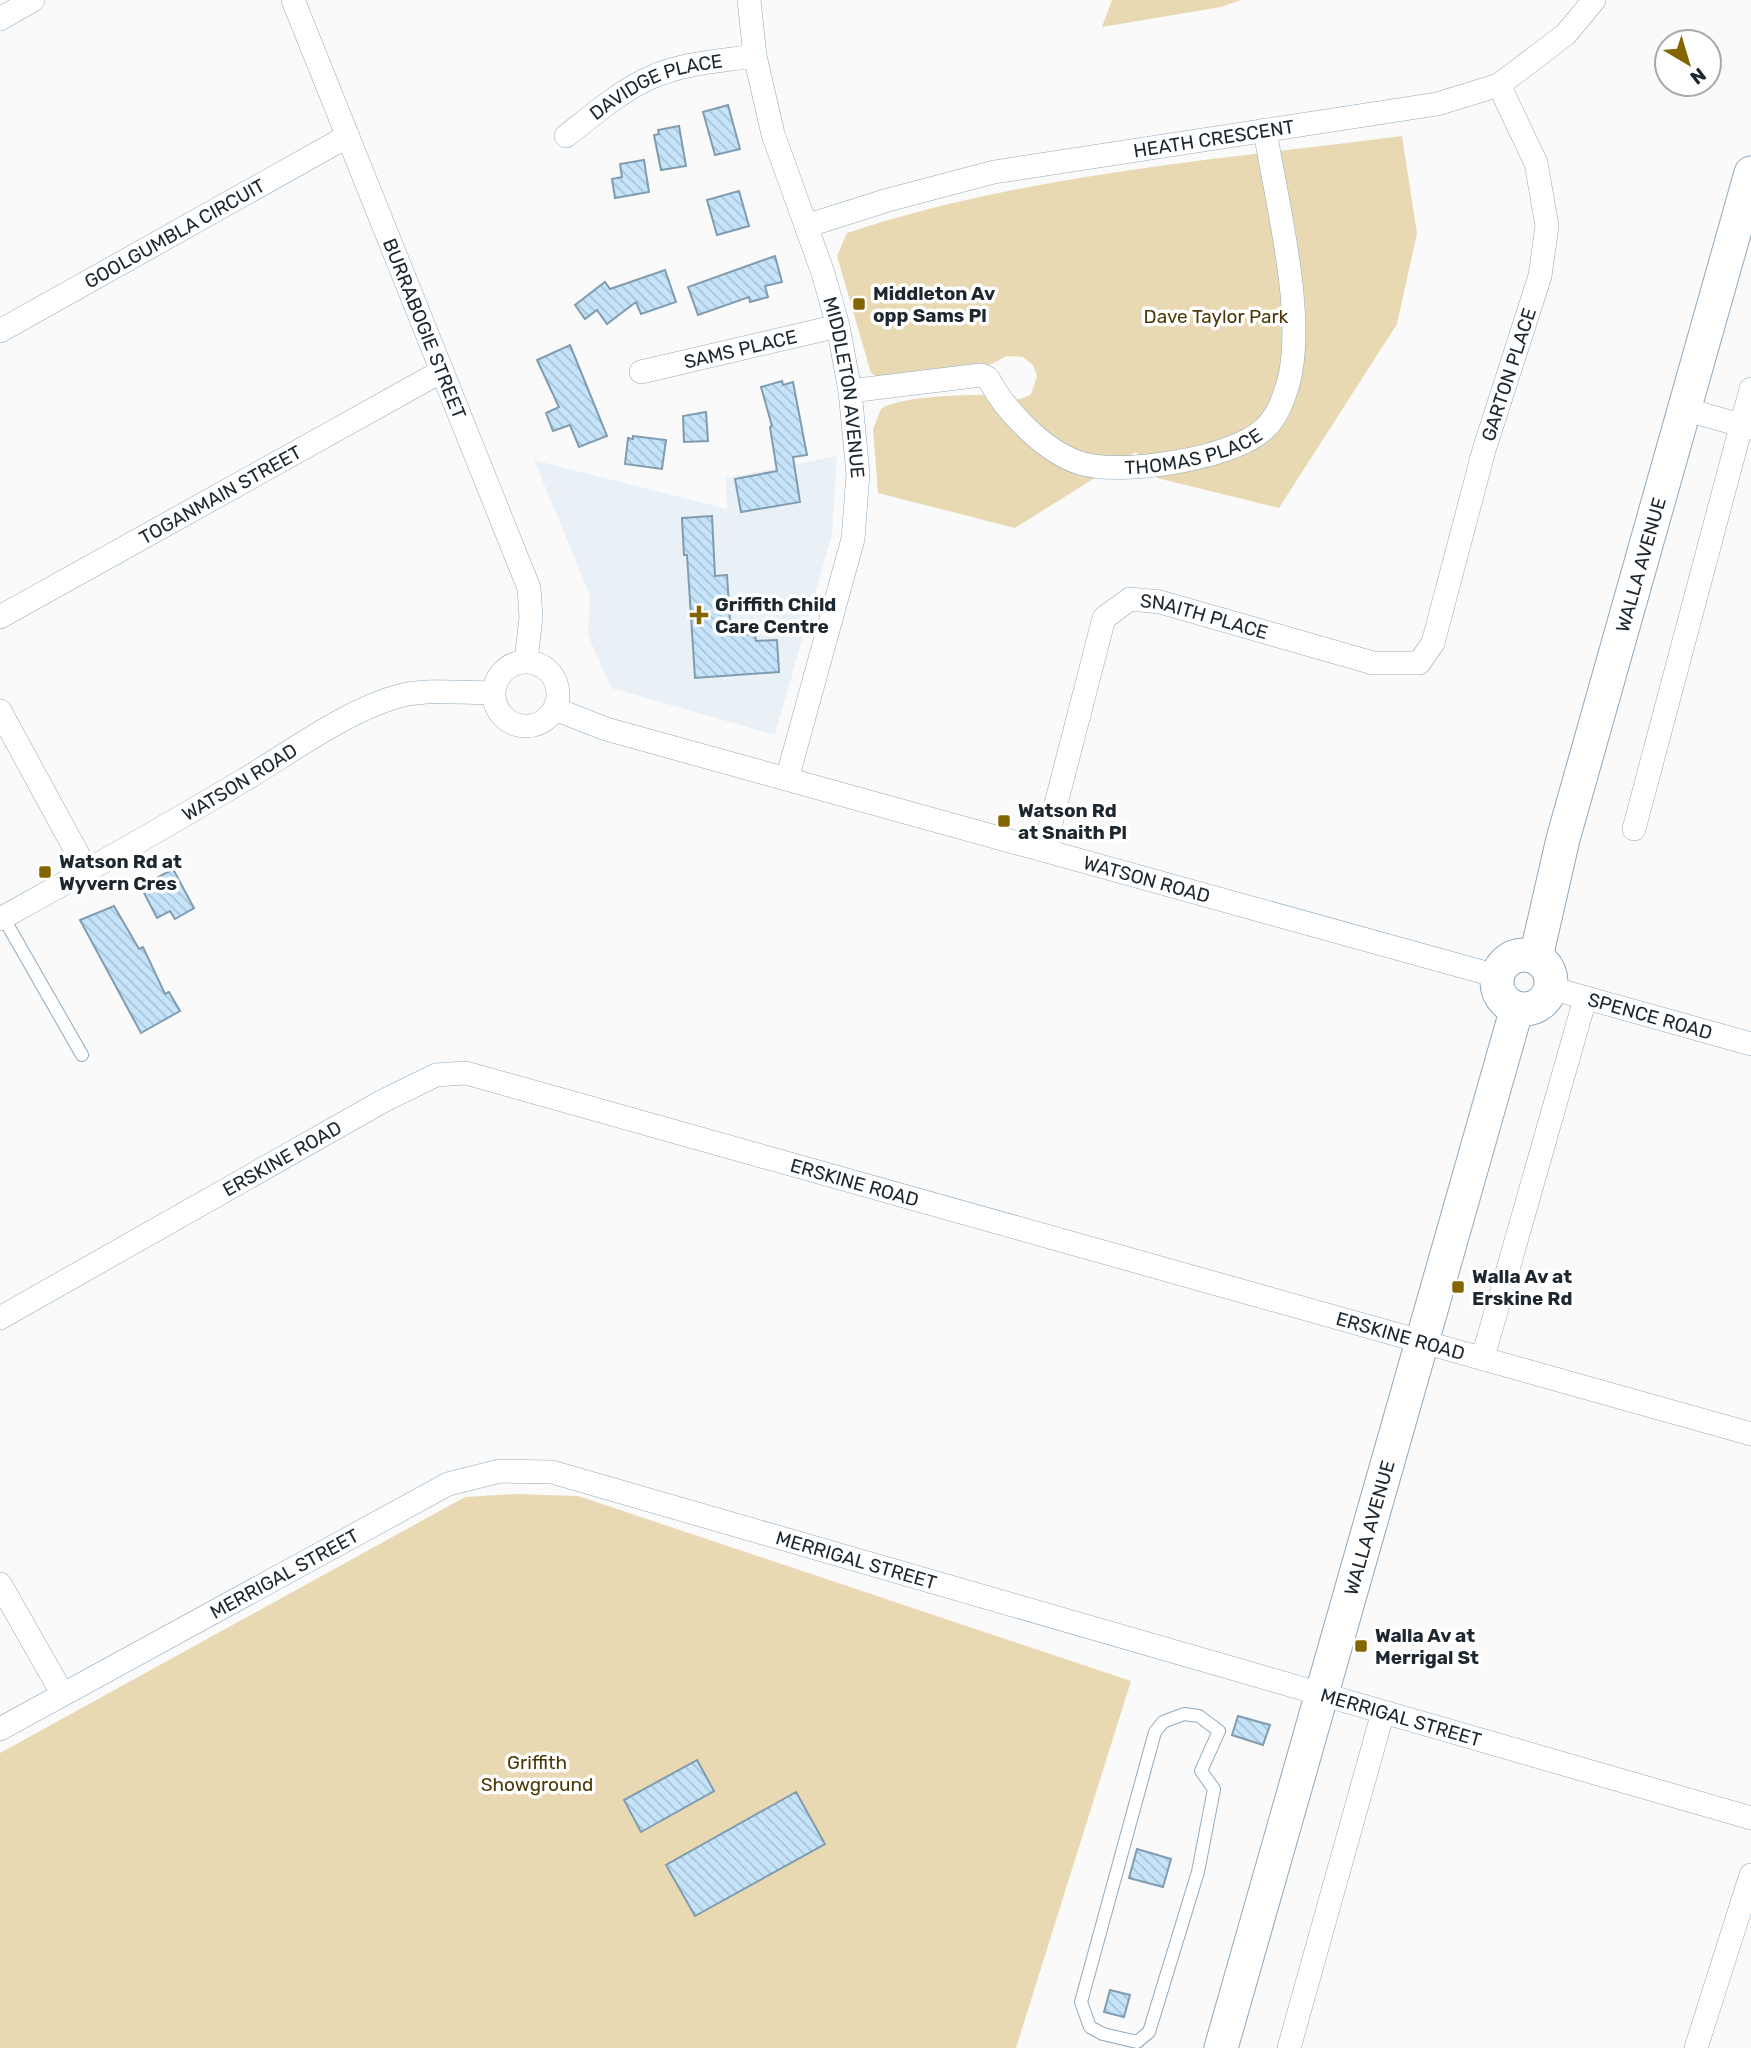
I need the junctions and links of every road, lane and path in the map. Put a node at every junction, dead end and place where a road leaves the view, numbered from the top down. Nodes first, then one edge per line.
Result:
1 (33, 0) edge
2 (293, 0) edge
3 (749, 0) edge
4 (1594, 0) edge
5 (0, 19) edge
6 (755, 56) junction
7 (1499, 85) junction
8 (1265, 130) junction
9 (348, 136) junction
10 (566, 136) dead end
11 (1751, 173) edge
12 (806, 226) junction
13 (838, 326) junction
14 (0, 331) edge
15 (442, 371) junction
16 (641, 372) dead end
17 (1751, 389) edge
18 (850, 391) junction
19 (1684, 409) junction
20 (1746, 427) edge
21 (0, 617) edge
22 (526, 661) junction
23 (1419, 663) joint
24 (494, 693) junction
25 (555, 709) junction
26 (0, 711) edge
27 (787, 779) junction
28 (1634, 829) dead end
29 (1044, 850) junction
30 (87, 871) junction
31 (2, 918) edge
32 (1536, 957) junction
33 (1497, 976) junction
34 (1550, 988) junction
35 (1585, 999) junction
36 (1517, 1008) junction
37 (1751, 1044) edge
38 (82, 1055) dead end
39 (0, 1318) edge
40 (1422, 1340) junction
41 (1483, 1357) junction
42 (1751, 1434) edge
43 (0, 1584) edge
44 (62, 1693) junction
45 (1322, 1694) junction
46 (1383, 1712) junction
47 (0, 1730) edge
48 (1211, 1814) joint
49 (1751, 1818) edge
50 (1751, 1875) edge
51 (1221, 2048) edge
52 (1289, 2048) edge
53 (1696, 2048) edge

1 - 5 street
2 - 9 street, BURRABOGIE STREET
3 - 6 street, MIDDLETON AVENUE
4 - 7 street, HEATH CRESCENT
6 - 10 street, DAVIDGE PLACE
6 - 12 street, MIDDLETON AVENUE
7 - 8 street, HEATH CRESCENT
7 - 23 street, GARTON PLACE
8 - 12 street, HEATH CRESCENT
8 - 18 street, THOMAS PLACE
9 - 14 street, GOOLGUMBLA CIRCUIT
9 - 15 street, BURRABOGIE STREET
11 - 19 street, WALLA AVENUE
12 - 13 street, MIDDLETON AVENUE
13 - 16 street, SAMS PLACE
13 - 18 street, MIDDLETON AVENUE
15 - 21 street, TOGANMAIN STREET
15 - 22 street, BURRABOGIE STREET
17 - 20 street
18 - 27 street, MIDDLETON AVENUE
19 - 20 street
19 - 32 street, WALLA AVENUE
20 - 28 street
22 - 24 street
22 - 25 street
23 - 29 street, SNAITH PLACE
24 - 25 street
24 - 30 street, WATSON ROAD
25 - 27 street, WATSON ROAD
26 - 30 street
27 - 29 street, WATSON ROAD
29 - 33 street, WATSON ROAD
30 - 31 street, WATSON ROAD
31 - 38 lane
32 - 33 street
32 - 34 street
33 - 36 street
34 - 35 street, SPENCE ROAD
34 - 36 street
35 - 37 street, SPENCE ROAD
35 - 41 street
36 - 40 street, WALLA AVENUE
39 - 40 street, ERSKINE ROAD
40 - 41 street, ERSKINE ROAD
40 - 45 street, WALLA AVENUE
41 - 42 street, ERSKINE ROAD
43 - 44 street
44 - 45 street, MERRIGAL STREET
44 - 47 street, MERRIGAL STREET
45 - 46 street, MERRIGAL STREET
45 - 51 street, WALLA AVENUE
46 - 49 street, MERRIGAL STREET
46 - 52 street
48 - 48 lane
50 - 53 street

